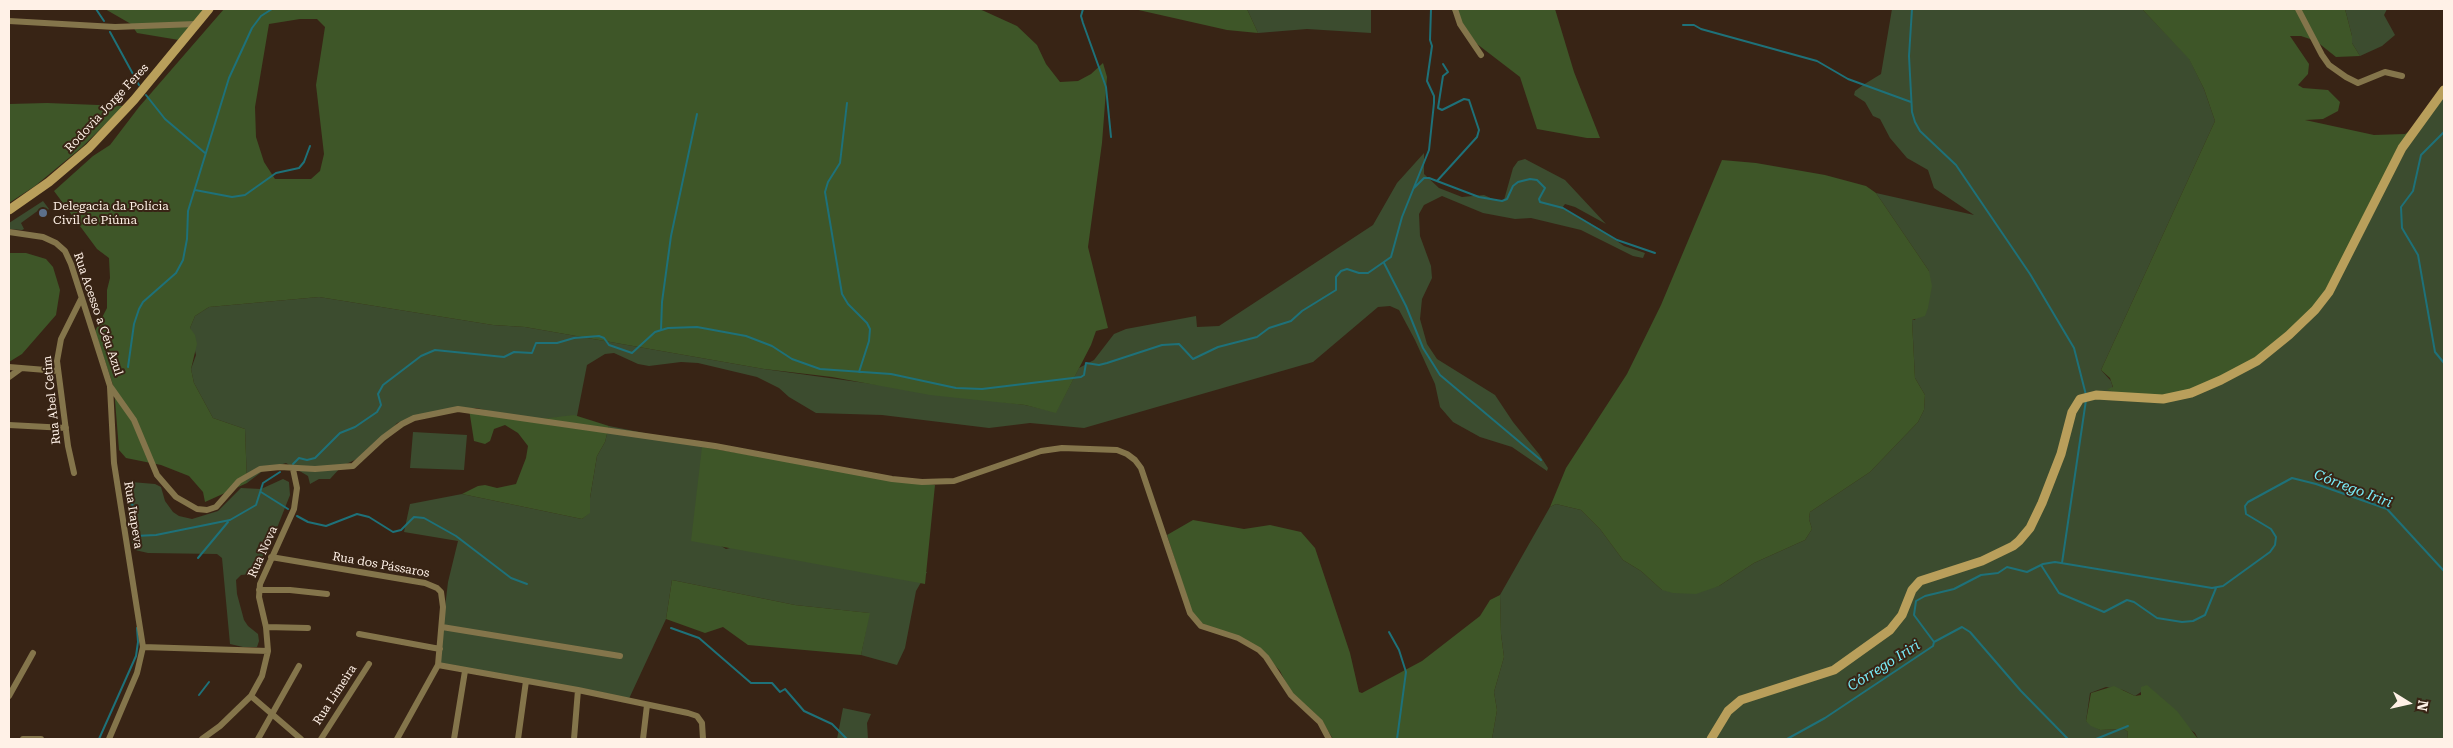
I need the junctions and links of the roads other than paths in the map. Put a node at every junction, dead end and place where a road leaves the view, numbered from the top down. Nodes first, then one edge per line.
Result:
1 (209, 9) edge
2 (1455, 9) edge
3 (2298, 9) edge
4 (9, 21) edge
5 (196, 24) junction
6 (1481, 55) dead end
7 (2402, 76) dead end
8 (2444, 90) edge
9 (9, 210) edge
10 (9, 232) edge
11 (81, 299) junction
12 (9, 367) edge
13 (20, 369) junction
14 (58, 371) junction
15 (9, 377) edge
16 (110, 386) junction
17 (9, 425) edge
18 (66, 428) junction
19 (293, 469) junction
20 (74, 473) dead end
21 (271, 557) junction
22 (260, 590) junction
23 (326, 594) dead end
24 (266, 627) junction
25 (442, 627) junction
26 (308, 628) dead end
27 (359, 634) dead end
28 (142, 647) junction
29 (440, 649) junction
30 (268, 651) junction
31 (33, 653) dead end
32 (620, 656) dead end
33 (369, 664) dead end
34 (299, 666) dead end
35 (438, 666) junction
36 (465, 670) junction
37 (526, 681) junction
38 (578, 690) junction
39 (9, 696) edge
40 (251, 696) junction
41 (647, 705) junction
42 (273, 714) junction
43 (24, 739) edge
44 (42, 739) edge
45 (109, 739) edge
46 (202, 739) edge
47 (258, 739) edge
48 (301, 739) edge
49 (321, 739) edge
50 (397, 739) edge
51 (454, 739) edge
52 (518, 739) edge
53 (574, 739) edge
54 (643, 739) edge
55 (703, 739) edge
56 (1330, 739) edge
57 (1712, 739) edge

1 - 5 street, Rodovia Jorge Feres
2 - 6 street
3 - 7 street
4 - 5 street
5 - 9 street, Rodovia Jorge Feres
8 - 57 street
10 - 11 street, Rua Acesso a Céu Azul
11 - 14 street, Rua Abel Cetim
11 - 16 street, Rua Acesso a Céu Azul
12 - 13 street
13 - 14 street
13 - 15 street
14 - 18 street, Rua Abel Cetim
16 - 19 street
16 - 28 street, Rua Itapeva
17 - 18 street
18 - 20 street, Rua Abel Cetim
19 - 21 street, Rua Nova
19 - 56 street
21 - 22 street, Rua Nova
21 - 25 street, Rua dos Pássaros
22 - 23 street
22 - 24 street, Rua Nova
24 - 26 street
24 - 30 street, Rua Nova
25 - 29 street, Rua dos Pássaros
25 - 32 street
27 - 29 street
28 - 30 street
28 - 45 street, Rua Itapeva
29 - 35 street, Rua dos Pássaros
30 - 40 street, Rua Nova
31 - 39 street
33 - 49 street, Rua Limeira
34 - 42 street
35 - 36 street
35 - 50 street
36 - 37 street
36 - 51 street
37 - 38 street
37 - 52 street
38 - 41 street
38 - 53 street
40 - 42 street
40 - 46 street, Rua Nova
41 - 54 street
41 - 55 street
42 - 47 street
42 - 48 street
43 - 44 street

